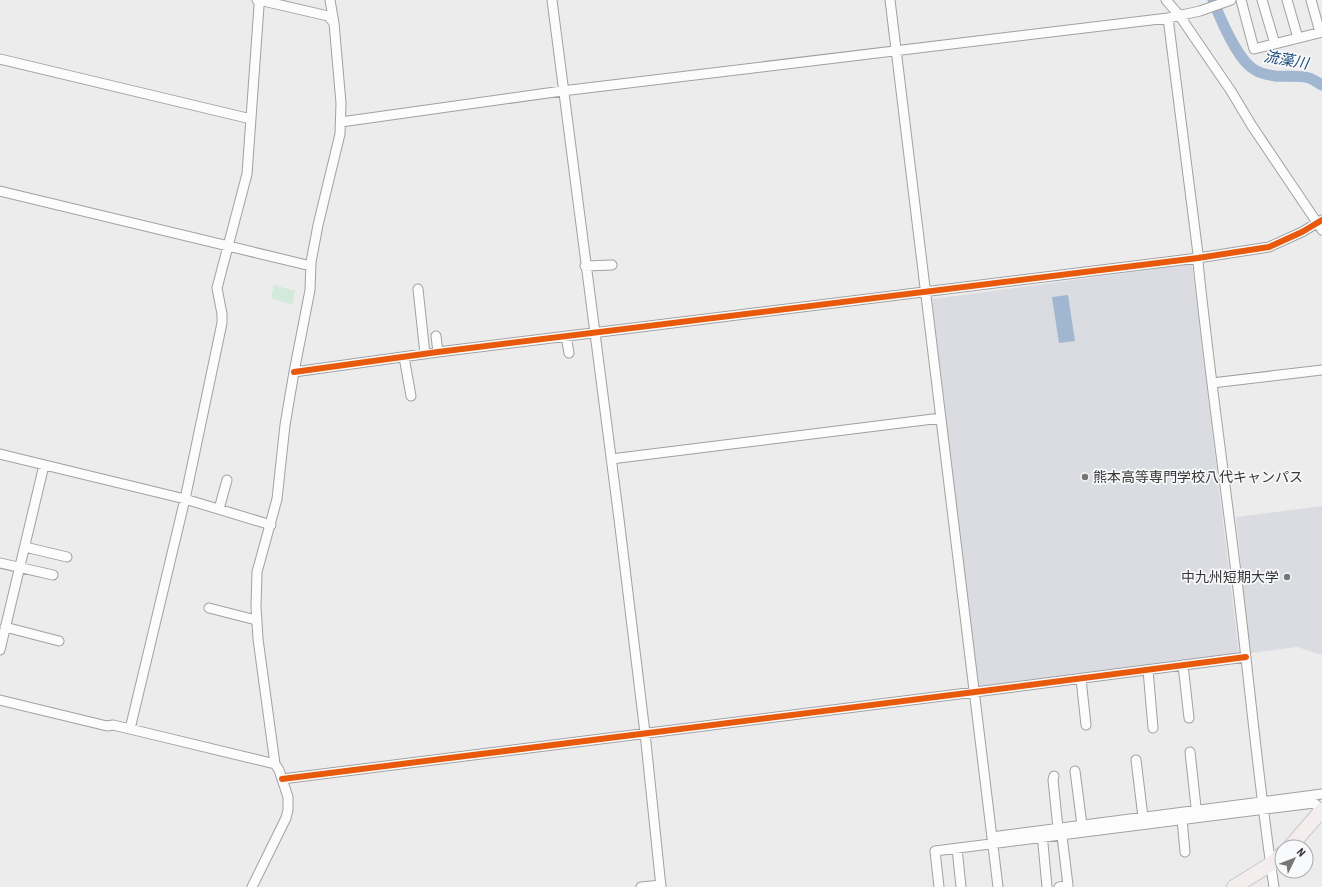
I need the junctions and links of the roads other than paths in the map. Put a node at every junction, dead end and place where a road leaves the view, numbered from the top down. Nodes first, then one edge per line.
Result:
1 (258, 0) edge
2 (330, 0) edge
3 (552, 0) edge
4 (890, 0) edge
5 (1166, 0) edge
6 (1241, 0) edge
7 (1262, 0) edge
8 (1287, 0) edge
9 (1311, 0) edge
10 (1228, 1) edge
11 (1179, 15) junction
12 (1168, 18) junction
13 (334, 23) junction
14 (1321, 32) edge
15 (1298, 38) junction
16 (1275, 44) junction
17 (896, 51) junction
18 (0, 59) edge
19 (562, 91) junction
20 (251, 119) junction
21 (341, 122) junction
22 (0, 191) edge
23 (1320, 224) edge
24 (228, 246) junction
25 (1198, 258) junction
26 (612, 265) dead end
27 (311, 266) junction
28 (585, 266) junction
29 (418, 289) dead end
30 (925, 291) junction
31 (594, 332) junction
32 (436, 336) dead end
33 (566, 336) junction
34 (438, 352) junction
35 (569, 353) dead end
36 (426, 354) junction
37 (404, 357) junction
38 (1322, 370) edge
39 (294, 372) junction
40 (1212, 383) junction
41 (411, 396) dead end
42 (941, 418) junction
43 (0, 454) edge
44 (611, 459) junction
45 (44, 465) junction
46 (227, 480) dead end
47 (185, 499) junction
48 (219, 509) junction
49 (270, 525) junction
50 (25, 547) junction
51 (67, 557) dead end
52 (0, 564) edge
53 (20, 567) junction
54 (52, 575) dead end
55 (209, 608) dead end
56 (257, 619) junction
57 (5, 627) junction
58 (59, 641) dead end
59 (0, 650) edge
60 (1246, 657) junction
61 (1182, 665) junction
62 (1148, 670) junction
63 (1081, 678) junction
64 (975, 692) junction
65 (0, 700) edge
66 (1189, 718) dead end
67 (1086, 725) dead end
68 (1153, 728) dead end
69 (130, 729) junction
70 (645, 734) junction
71 (1190, 752) dead end
72 (1136, 760) dead end
73 (275, 764) junction
74 (1075, 772) dead end
75 (1054, 776) dead end
76 (282, 779) junction
77 (1322, 794) edge
78 (1262, 805) junction
79 (1316, 805) edge
80 (1197, 814) junction
81 (1143, 817) junction
82 (1166, 818) junction
83 (1182, 819) junction
84 (1082, 825) junction
85 (1060, 830) junction
86 (1042, 834) junction
87 (1295, 839) edge
88 (992, 840) junction
89 (957, 848) junction
90 (1185, 852) dead end
91 (1274, 861) edge
92 (1271, 864) junction
93 (661, 886) edge
94 (252, 887) edge
95 (641, 887) edge
96 (939, 887) edge
97 (961, 887) edge
98 (998, 887) edge
99 (1047, 887) edge
100 (1059, 887) edge
101 (1234, 887) edge
102 (1274, 887) edge

1 - 13 street
1 - 20 street
2 - 13 street
3 - 19 street
4 - 17 street
5 - 11 street
6 - 16 street
7 - 16 street
8 - 15 street
9 - 14 street
10 - 11 street
11 - 12 street
11 - 23 street
12 - 17 street
12 - 25 street
13 - 21 street
14 - 15 street
15 - 16 street
17 - 19 street
17 - 30 street
18 - 20 street
19 - 21 street
19 - 28 street
20 - 24 street
21 - 27 street
22 - 24 street
23 - 25 street
24 - 27 street
24 - 47 street
25 - 30 street
25 - 40 street
26 - 28 street
27 - 39 street
28 - 31 street
29 - 36 street
30 - 31 street
30 - 42 street
31 - 33 street
31 - 44 street
32 - 34 street
33 - 34 street
33 - 35 street
34 - 36 street
36 - 37 street
37 - 39 street
37 - 41 street
38 - 40 street
39 - 49 street
40 - 60 street
42 - 44 street
42 - 64 street
43 - 45 street
44 - 70 street
45 - 47 street
45 - 50 street
46 - 48 street
47 - 48 street
47 - 69 street
48 - 49 street
49 - 56 street
50 - 51 street
50 - 53 street
52 - 53 street
53 - 54 street
53 - 57 street
55 - 56 street
56 - 73 street
57 - 58 street
57 - 59 street
60 - 61 street
60 - 78 street
61 - 62 street
61 - 66 street
62 - 63 street
62 - 68 street
63 - 64 street
63 - 67 street
64 - 70 street
64 - 88 street
65 - 69 street
69 - 73 street
70 - 76 street
70 - 93 street
71 - 80 street
72 - 81 street
73 - 76 street
74 - 84 street
75 - 85 street
76 - 94 street
77 - 79 street
78 - 79 street
78 - 80 street
78 - 92 street
79 - 87 highway
80 - 82 street
80 - 83 street
81 - 82 street
81 - 84 street
82 - 83 street
82 - 85 street
83 - 90 street
84 - 85 street
85 - 86 street
85 - 100 street
86 - 88 street
86 - 99 street
88 - 89 street
88 - 98 street
89 - 96 street
89 - 97 street
91 - 92 highway
92 - 101 highway
92 - 102 street
93 - 95 street

